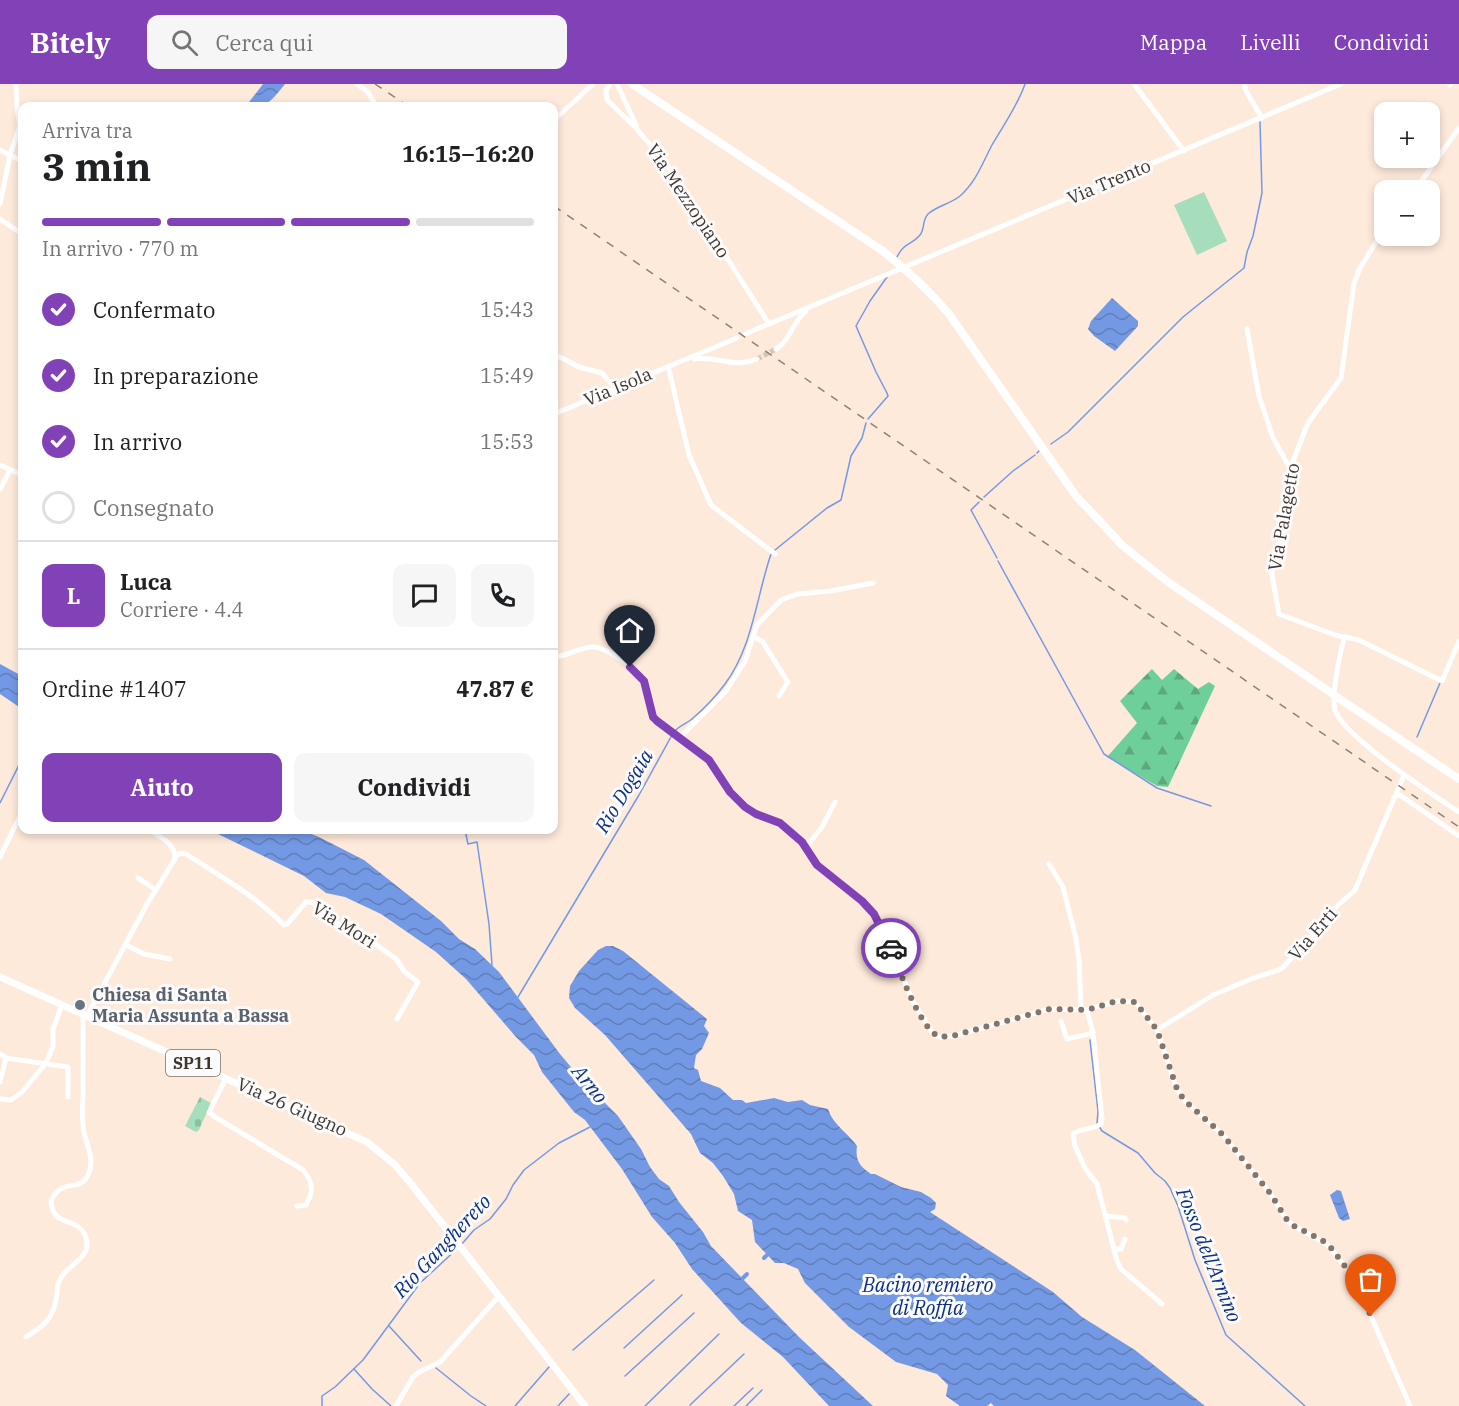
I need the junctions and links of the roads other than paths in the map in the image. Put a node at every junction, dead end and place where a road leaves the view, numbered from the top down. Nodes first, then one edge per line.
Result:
1 (16, 84) edge
2 (357, 84) edge
3 (593, 84) edge
4 (610, 84) edge
5 (617, 84) edge
6 (632, 84) edge
7 (640, 84) edge
8 (1134, 84) edge
9 (1244, 84) edge
10 (1341, 84) edge
11 (374, 102) edge
12 (558, 116) edge
13 (18, 117) edge
14 (1262, 118) junction
15 (1459, 128) edge
16 (18, 132) edge
17 (641, 135) junction
18 (0, 150) edge
19 (1184, 151) junction
20 (10, 155) junction
21 (18, 159) edge
22 (1421, 180) edge
23 (0, 204) edge
24 (0, 219) edge
25 (18, 231) edge
26 (1374, 245) edge
27 (882, 248) junction
28 (814, 306) junction
29 (785, 320) junction
30 (795, 323) junction
31 (769, 324) junction
32 (1247, 329) dead end
33 (791, 333) junction
34 (745, 334) dead end
35 (737, 338) dead end
36 (776, 350) tunnel mouth
37 (711, 352) junction
38 (558, 356) edge
39 (757, 358) tunnel mouth
40 (668, 366) junction
41 (615, 388) junction
42 (558, 412) edge
43 (0, 465) edge
44 (1291, 465) junction
45 (10, 470) junction
46 (18, 473) edge
47 (0, 489) edge
48 (775, 554) dead end
49 (873, 583) dead end
50 (1345, 636) junction
51 (754, 637) junction
52 (1459, 641) edge
53 (558, 656) edge
54 (1335, 693) junction
55 (779, 696) dead end
56 (678, 736) junction
57 (1404, 774) junction
58 (1459, 774) edge
59 (1459, 779) edge
60 (1394, 797) junction
61 (835, 802) dead end
62 (1459, 812) edge
63 (18, 820) edge
64 (155, 834) edge
65 (1459, 836) edge
66 (807, 846) junction
67 (175, 856) junction
68 (0, 857) edge
69 (1048, 864) dead end
70 (138, 878) dead end
71 (156, 890) junction
72 (126, 945) junction
73 (170, 959) dead end
74 (0, 977) edge
75 (62, 1005) junction
76 (1084, 1010) junction
77 (86, 1015) junction
78 (397, 1019) dead end
79 (1062, 1021) dead end
80 (1157, 1030) junction
81 (1093, 1033) junction
82 (0, 1054) edge
83 (6, 1058) junction
84 (46, 1063) junction
85 (226, 1078) junction
86 (0, 1082) edge
87 (68, 1097) dead end
88 (0, 1098) edge
89 (297, 1206) dead end
90 (1107, 1216) junction
91 (1126, 1220) dead end
92 (1125, 1239) dead end
93 (1114, 1249) junction
94 (499, 1296) junction
95 (1162, 1304) dead end
96 (26, 1337) dead end
97 (396, 1406) edge
98 (585, 1406) edge
99 (1410, 1406) edge

1 - 13 street
2 - 11 street
3 - 12 street
4 - 17 street, Via Mezzopiano
5 - 17 street
6 - 27 highway
7 - 27 highway
8 - 19 street
9 - 14 street
10 - 14 street, Via Trento
14 - 19 street, Via Trento
15 - 22 street
16 - 20 street
17 - 31 street, Via Mezzopiano
18 - 20 street
19 - 28 street, Via Trento
20 - 21 street
20 - 23 street
24 - 25 street
26 - 44 street, Via Palagetto
27 - 54 highway
28 - 29 street
28 - 30 street
29 - 30 street
29 - 31 street
29 - 33 street
30 - 33 street
31 - 34 street
32 - 44 street
33 - 36 street
35 - 37 street, Via Isola
37 - 39 street
37 - 40 street, Via Isola
38 - 41 street
40 - 41 street, Via Isola
40 - 48 street
41 - 42 street, Via Isola
43 - 45 street
44 - 50 street, Via Palagetto
45 - 46 street
45 - 47 street
49 - 51 street
50 - 52 street, Via Palagetto
50 - 57 street
51 - 55 street
51 - 56 street
53 - 56 street
54 - 58 highway
54 - 59 highway
56 - 66 street
57 - 60 street, Via Erti
57 - 62 street
60 - 65 street
60 - 80 street, Via Erti
61 - 66 street
63 - 68 street
64 - 67 street
66 - 76 street
67 - 71 street
67 - 78 street, Via Mori
69 - 76 street
70 - 71 street
71 - 72 street
72 - 73 street
72 - 77 street
74 - 75 main road, Via 26 Giugno / SP11
75 - 77 main road, Via 26 Giugno / SP11
75 - 84 street
76 - 80 street
76 - 81 street
77 - 85 main road, Via 26 Giugno / SP11
77 - 96 street
79 - 81 street
80 - 99 street
81 - 90 street
82 - 83 street
83 - 84 street
83 - 86 street
84 - 87 street
84 - 88 street
85 - 89 street
85 - 94 main road, Via 26 Giugno / SP11
90 - 91 street
90 - 93 street
92 - 93 street
93 - 95 street
94 - 97 street
94 - 98 main road, SP11

